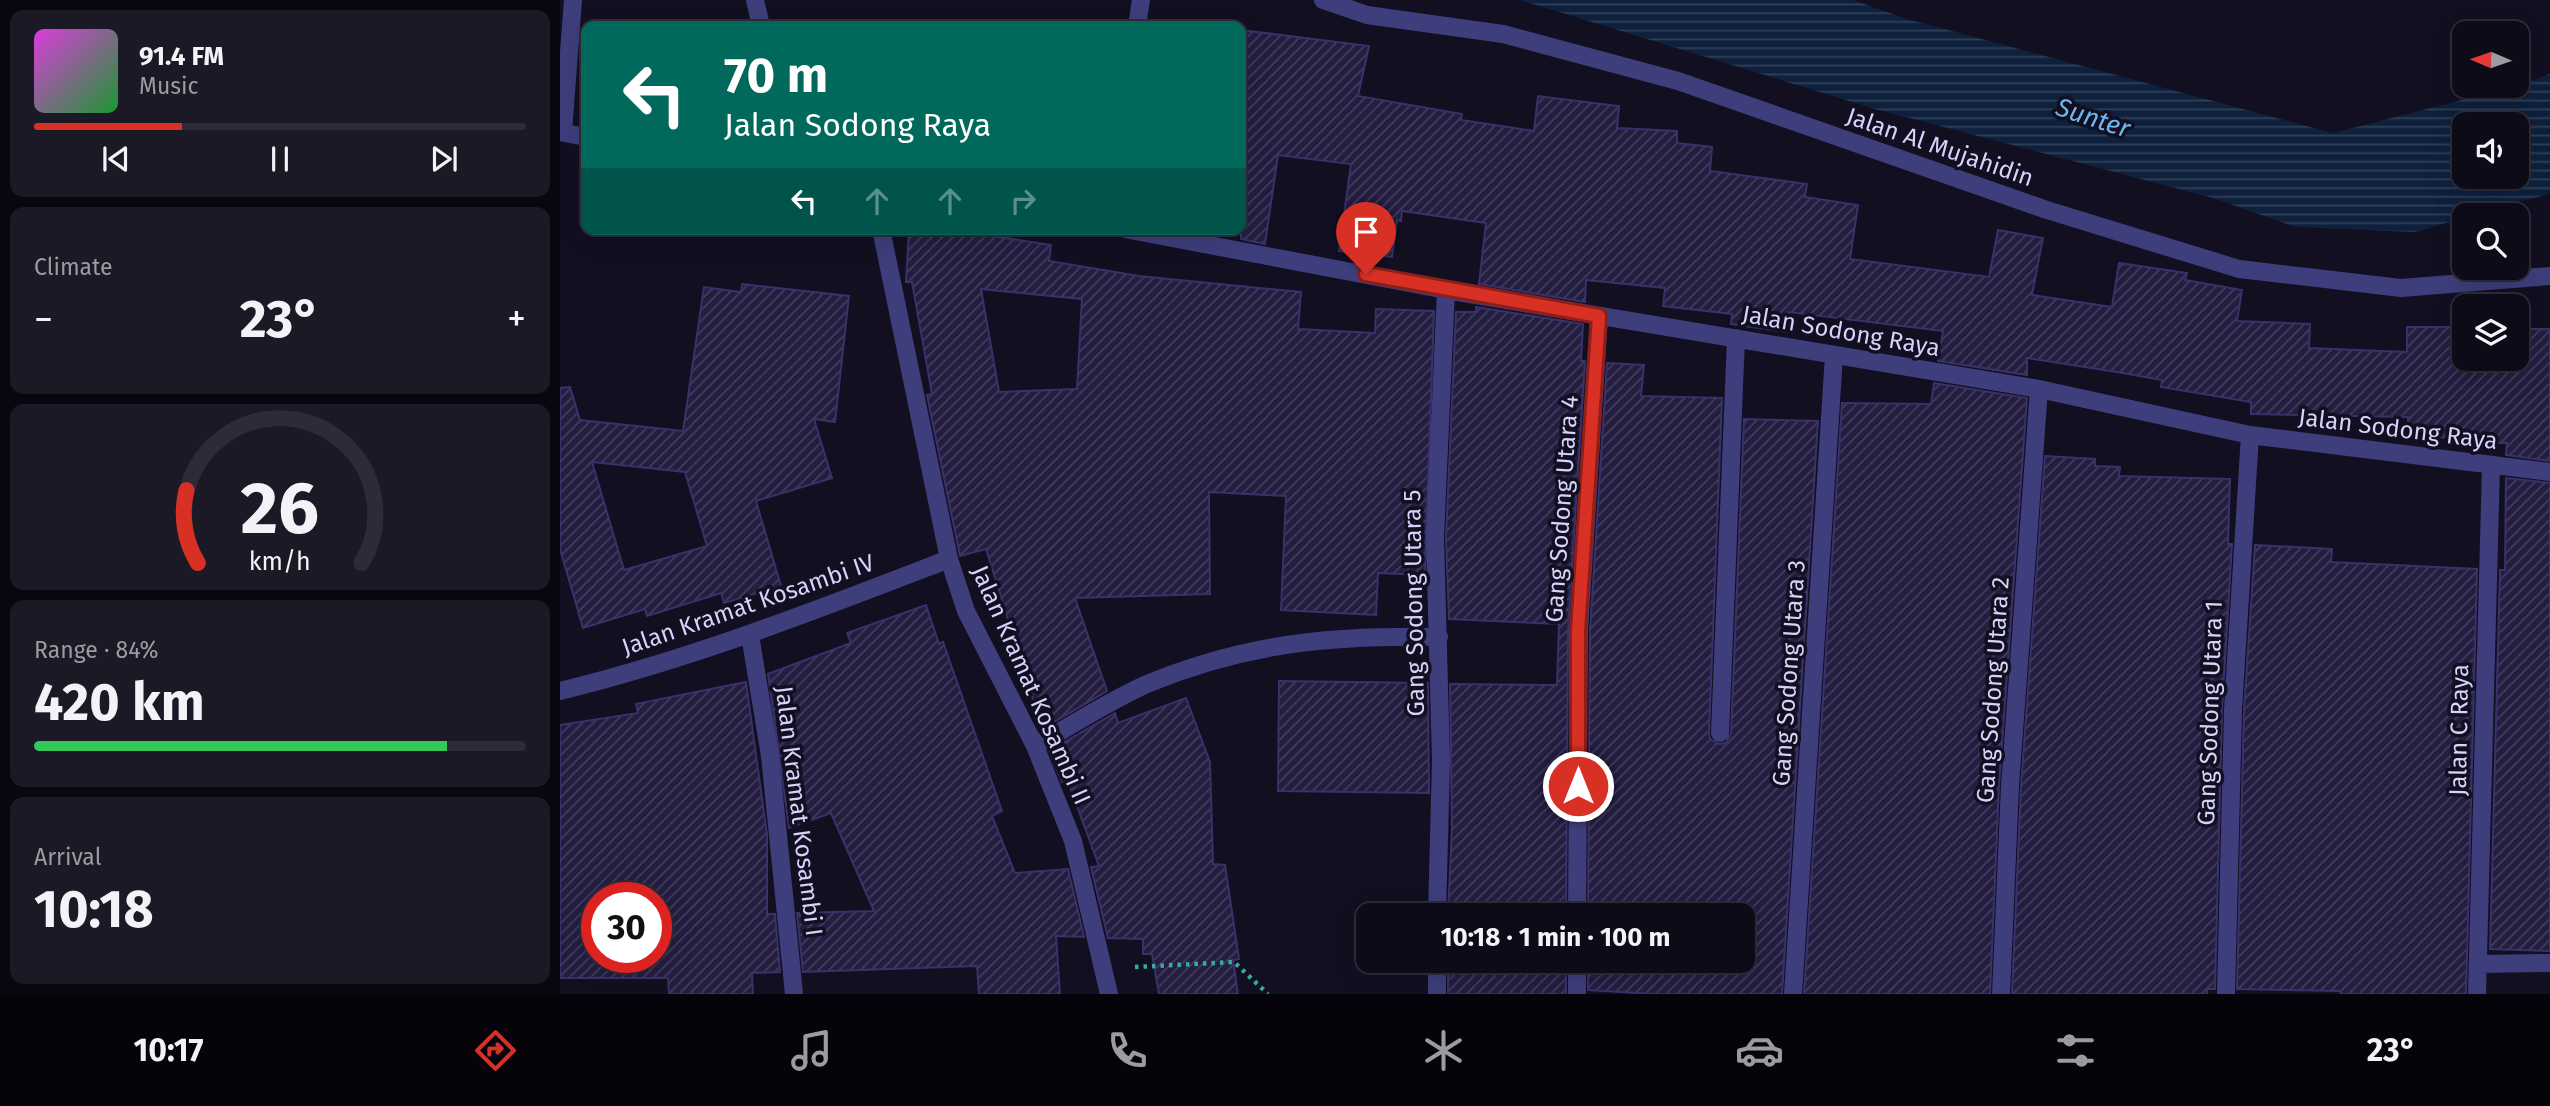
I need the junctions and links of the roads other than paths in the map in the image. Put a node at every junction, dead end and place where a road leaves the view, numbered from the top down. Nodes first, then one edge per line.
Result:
1 (573, 0) edge
2 (755, 0) edge
3 (1141, 0) edge
4 (1323, 0) edge
5 (760, 21) edge
6 (1138, 21) edge
7 (561, 132) edge
8 (581, 136) edge
9 (882, 235) edge
10 (1157, 235) edge
11 (2550, 276) edge
12 (1446, 290) junction
13 (1599, 316) junction
14 (1736, 338) junction
15 (1835, 355) junction
16 (2039, 389) junction
17 (2250, 435) junction
18 (2491, 466) junction
19 (2550, 472) edge
20 (949, 559) junction
21 (750, 635) junction
22 (1439, 636) junction
23 (560, 691) edge
24 (1720, 733) dead end
25 (1035, 746) junction
26 (1437, 903) edge
27 (1577, 903) edge
28 (2550, 963) edge
29 (2478, 964) junction
30 (1437, 973) edge
31 (1577, 973) edge
32 (794, 994) edge
33 (1109, 994) edge
34 (1437, 994) edge
35 (1577, 994) edge
36 (1793, 994) edge
37 (2001, 994) edge
38 (2227, 994) edge
39 (2477, 994) edge

1 - 7 street
2 - 5 street
3 - 6 street
4 - 11 street, Jalan Al Mujahidin
7 - 8 street
9 - 20 street, Jalan Kramat Kosambi II
10 - 12 street, Jalan Sodong Raya
12 - 13 street, Jalan Sodong Raya
12 - 22 street, Gang Sodong Utara 5
13 - 14 street, Jalan Sodong Raya
13 - 27 street, Gang Sodong Utara 4
14 - 15 street, Jalan Sodong Raya
14 - 24 street
15 - 16 street, Jalan Sodong Raya
15 - 36 street, Gang Sodong Utara 3
16 - 17 street, Jalan Sodong Raya
16 - 37 street, Gang Sodong Utara 2
17 - 18 street, Jalan Sodong Raya
17 - 38 street, Gang Sodong Utara 1
18 - 19 street, Jalan Sodong Raya
18 - 29 street, Jalan C Raya
20 - 21 street, Jalan Kramat Kosambi IV
20 - 25 street, Jalan Kramat Kosambi II
21 - 23 street, Jalan Kramat Kosambi IV
21 - 32 street, Jalan Kramat Kosambi I
22 - 25 street
22 - 26 street, Gang Sodong Utara 5
25 - 33 street, Jalan Kramat Kosambi II
28 - 29 street
29 - 39 street, Jalan C Raya
30 - 34 street
31 - 35 street

